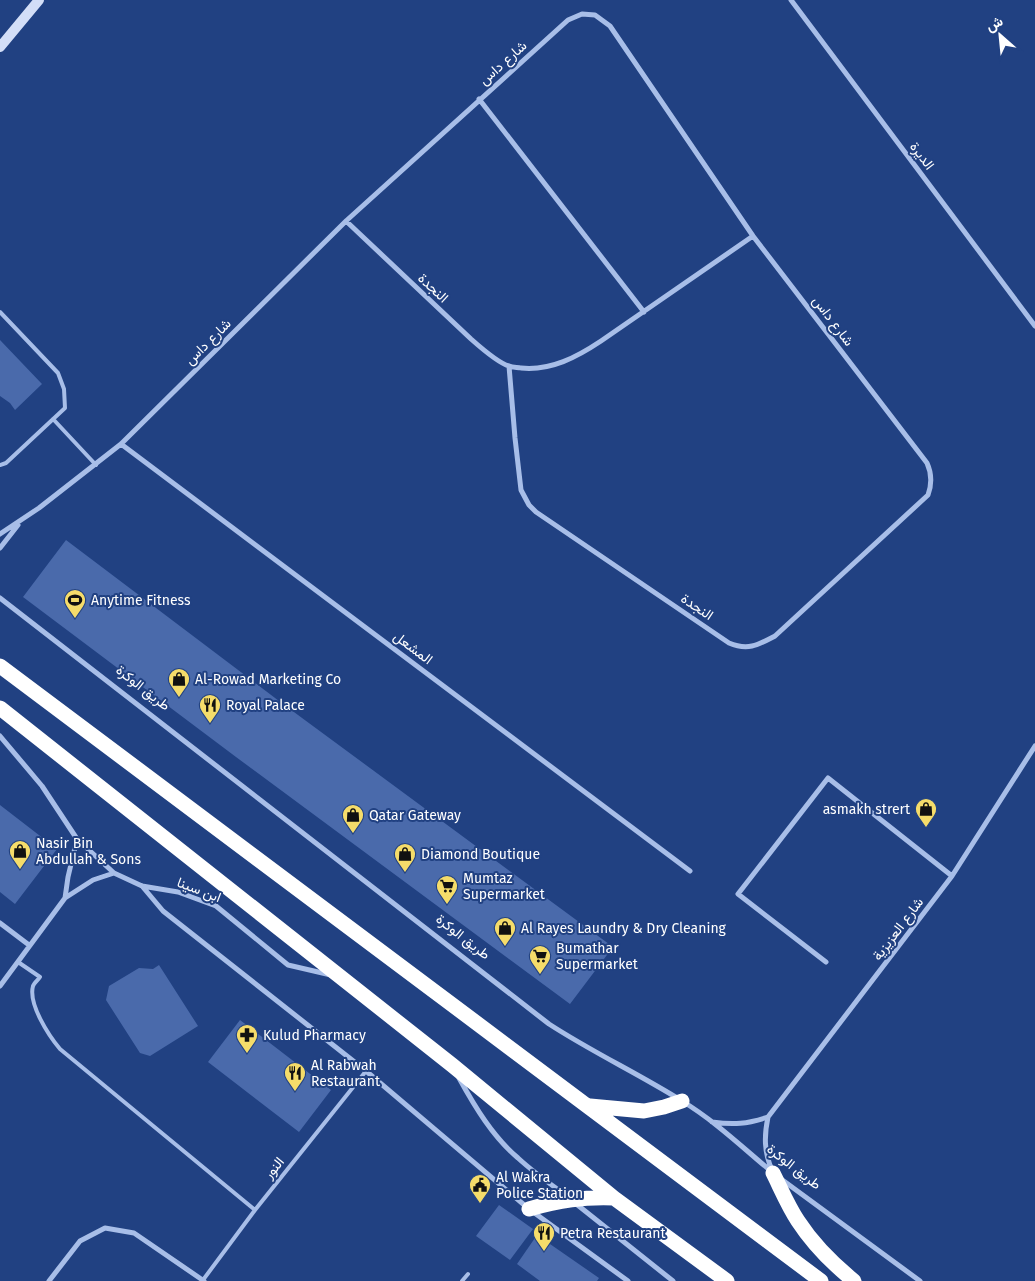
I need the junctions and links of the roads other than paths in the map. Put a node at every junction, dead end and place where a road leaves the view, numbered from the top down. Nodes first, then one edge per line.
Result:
1 (39, 0) edge
2 (791, 0) edge
3 (0, 47) edge
4 (479, 99) junction
5 (346, 221) junction
6 (753, 236) junction
7 (0, 312) edge
8 (644, 312) junction
9 (1035, 326) edge
10 (509, 366) junction
11 (53, 419) junction
12 (122, 444) junction
13 (927, 463) joint
14 (0, 465) edge
15 (96, 465) junction
16 (21, 521) junction
17 (0, 534) edge
18 (0, 548) edge
19 (0, 598) edge
20 (0, 666) edge
21 (0, 708) edge
22 (0, 736) edge
23 (1035, 746) edge
24 (77, 839) junction
25 (690, 871) dead end
26 (114, 873) junction
27 (952, 876) junction
28 (142, 886) junction
29 (65, 898) junction
30 (0, 923) edge
31 (29, 945) junction
32 (18, 962) junction
33 (826, 962) dead end
34 (343, 979) junction
35 (0, 986) edge
36 (452, 1065) junction
37 (366, 1071) junction
38 (682, 1101) junction
39 (588, 1105) junction
40 (768, 1118) junction
41 (712, 1122) junction
42 (773, 1173) junction
43 (614, 1198) junction
44 (570, 1199) junction
45 (529, 1209) junction
46 (255, 1210) junction
47 (468, 1274) dead end
48 (204, 1280) edge
49 (49, 1281) edge
50 (462, 1281) edge
51 (628, 1281) edge
52 (674, 1281) edge
53 (727, 1281) edge
54 (821, 1281) edge
55 (854, 1281) edge
56 (920, 1281) edge

1 - 3 street
2 - 9 street, الديرة
4 - 5 street, شارع داس
4 - 6 street, شارع داس
4 - 8 street
5 - 10 street, النجدة
5 - 12 street, شارع داس
6 - 8 street, النجدة
6 - 13 street, شارع داس
7 - 11 lane
8 - 10 street, النجدة
10 - 13 street, النجدة
11 - 14 lane
11 - 15 lane
12 - 15 street, شارع داس
12 - 25 street, المشعل
15 - 16 street, شارع داس
16 - 17 street, شارع داس
16 - 18 street, شارع داس
19 - 38 street, طريق الوكرة
20 - 39 highway
21 - 34 highway
22 - 24 street
23 - 27 street, شارع العزيزية
24 - 26 street, ابن سينا
24 - 29 street
26 - 28 street, ابن سينا
26 - 29 street
27 - 33 street
27 - 40 street, شارع العزيزية
28 - 34 street, ابن سينا
28 - 37 street
29 - 31 street
30 - 31 street
31 - 32 street
32 - 35 street
32 - 46 lane
34 - 36 highway
36 - 43 highway
36 - 44 street
37 - 45 street
37 - 46 lane, النور
38 - 39 highway
38 - 41 street, طريق الوكرة
39 - 54 highway
40 - 41 street
40 - 42 street
41 - 42 street, طريق الوكرة
42 - 55 highway
42 - 56 street, طريق الوكرة
43 - 44 highway
43 - 53 highway
44 - 45 highway
44 - 52 street
45 - 51 street
46 - 48 lane, النور
47 - 50 lane
48 - 49 street, النور

